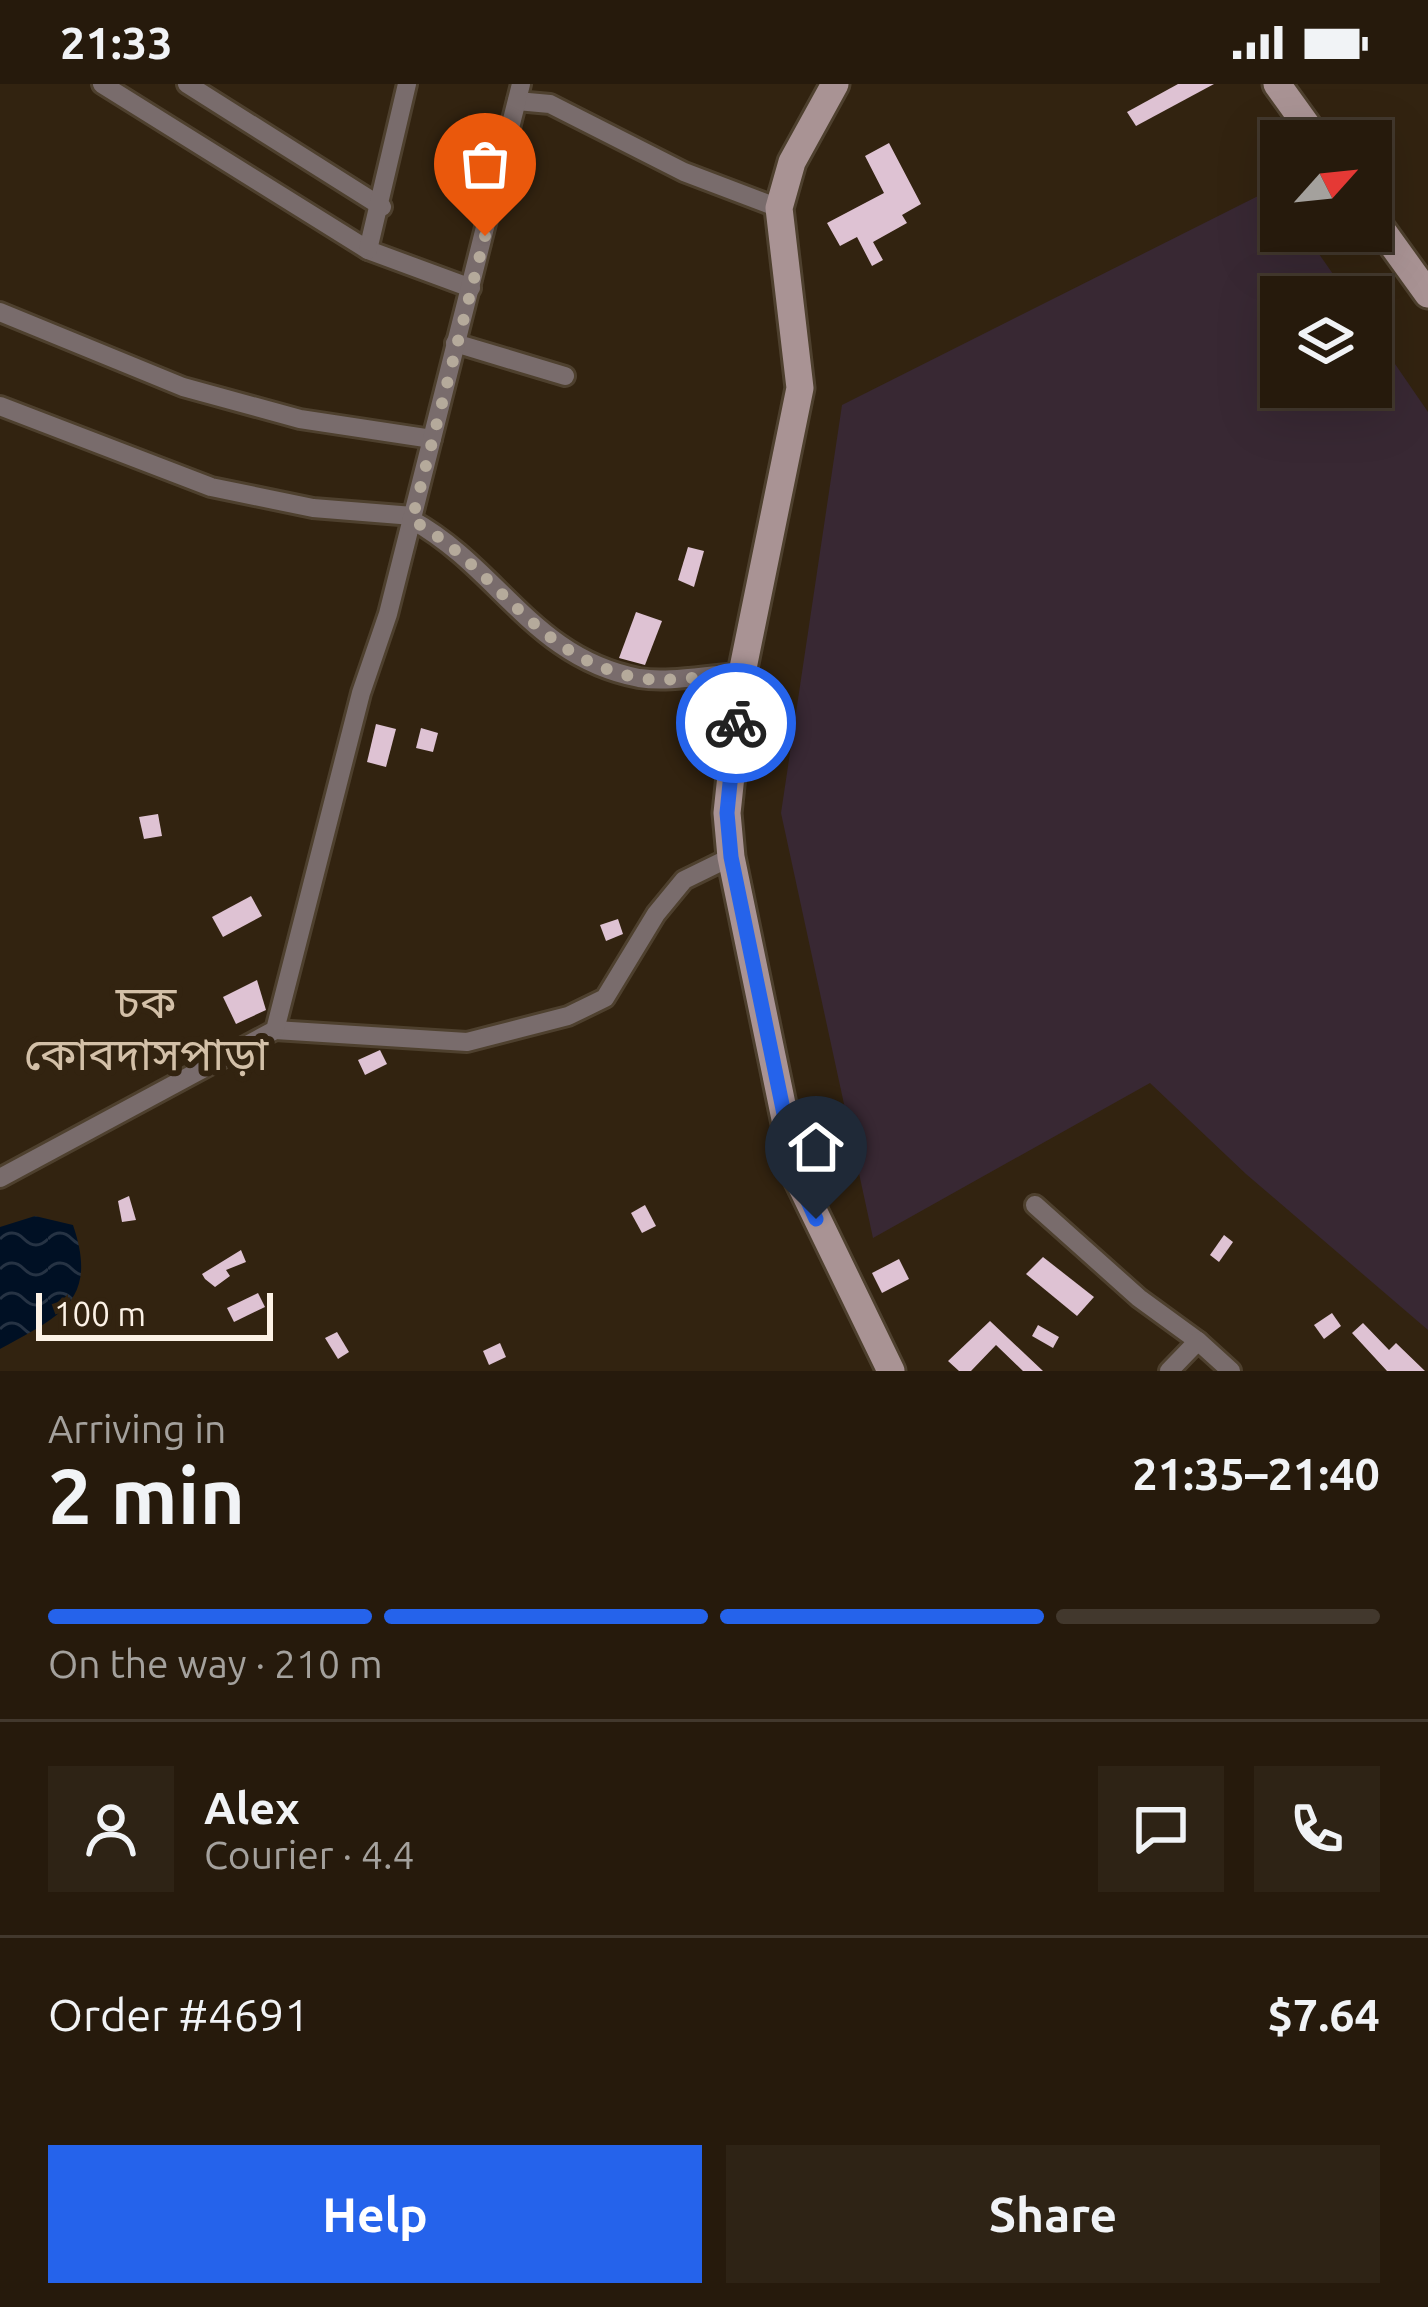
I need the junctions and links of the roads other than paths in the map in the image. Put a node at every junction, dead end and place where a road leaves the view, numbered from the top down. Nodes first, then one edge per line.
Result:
1 (103, 84) edge
2 (187, 84) edge
3 (407, 84) edge
4 (835, 84) edge
5 (1276, 84) edge
6 (519, 92) edge
7 (1303, 120) edge
8 (382, 207) junction
9 (779, 208) junction
10 (1392, 244) edge
11 (368, 250) junction
12 (471, 288) junction
13 (1428, 294) edge
14 (0, 312) edge
15 (455, 343) junction
16 (565, 376) dead end
17 (0, 406) edge
18 (432, 439) junction
19 (412, 518) junction
20 (742, 673) junction
21 (731, 857) junction
22 (274, 1030) junction
23 (0, 1178) edge
24 (1035, 1205) dead end
25 (1198, 1341) junction
26 (891, 1371) edge
27 (1169, 1371) edge
28 (1232, 1371) edge

1 - 11 street
2 - 8 street
3 - 8 street
4 - 9 street
5 - 7 street
6 - 9 street
6 - 12 street
8 - 11 street
9 - 20 street
10 - 13 street
11 - 12 street
12 - 15 street
14 - 18 street
15 - 16 street
15 - 18 street
17 - 19 street
18 - 19 street
19 - 20 street
19 - 22 street
20 - 21 street
21 - 22 street
21 - 26 street
22 - 23 street
24 - 25 street
25 - 27 street
25 - 28 street

